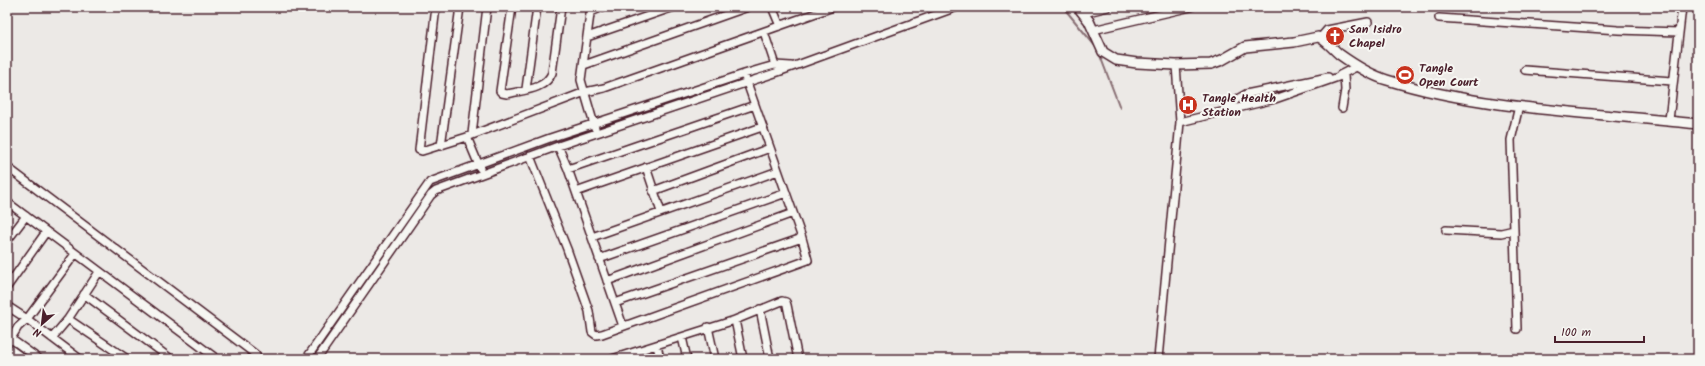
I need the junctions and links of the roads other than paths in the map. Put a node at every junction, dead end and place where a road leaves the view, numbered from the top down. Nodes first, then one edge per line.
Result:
1 (436, 7) edge
2 (460, 7) edge
3 (486, 7) edge
4 (512, 7) edge
5 (537, 7) edge
6 (561, 7) edge
7 (603, 7) edge
8 (674, 7) edge
9 (748, 7) edge
10 (772, 7) edge
11 (833, 7) edge
12 (957, 7) edge
13 (1108, 7) edge
14 (1191, 7) edge
15 (1682, 7) edge
16 (591, 9) edge
17 (1081, 10) edge
18 (1161, 11) edge
19 (1439, 18) dead end
20 (1368, 22) dead end
21 (780, 26) junction
22 (1093, 30) junction
23 (764, 32) junction
24 (1679, 32) junction
25 (587, 37) junction
26 (1321, 37) junction
27 (584, 65) junction
28 (775, 65) junction
29 (1176, 65) junction
30 (792, 66) junction
31 (1358, 66) junction
32 (1525, 70) dead end
33 (744, 74) junction
34 (1344, 74) junction
35 (1672, 81) junction
36 (746, 82) junction
37 (526, 89) junction
38 (585, 92) junction
39 (755, 105) junction
40 (1519, 106) junction
41 (1342, 108) dead end
42 (1224, 112) junction
43 (1669, 120) junction
44 (1180, 122) junction
45 (593, 124) junction
46 (1698, 124) edge
47 (762, 127) junction
48 (597, 134) junction
49 (470, 135) junction
50 (441, 146) junction
51 (558, 146) junction
52 (770, 148) junction
53 (530, 156) junction
54 (478, 164) junction
55 (646, 167) junction
56 (7, 168) edge
57 (568, 169) junction
58 (778, 171) junction
59 (482, 172) junction
60 (653, 191) junction
61 (576, 192) junction
62 (786, 193) junction
63 (7, 202) edge
64 (661, 212) junction
65 (793, 213) junction
66 (26, 216) junction
67 (1446, 230) dead end
68 (1514, 230) junction
69 (46, 232) junction
70 (592, 236) junction
71 (802, 238) junction
72 (7, 241) edge
73 (75, 254) junction
74 (380, 255) junction
75 (599, 259) junction
76 (387, 260) junction
77 (99, 272) junction
78 (606, 281) junction
79 (7, 287) edge
80 (84, 294) junction
81 (615, 303) junction
82 (7, 306) edge
83 (760, 310) junction
84 (28, 319) junction
85 (68, 319) junction
86 (735, 320) junction
87 (623, 326) junction
88 (708, 327) junction
89 (1518, 329) dead end
90 (9, 337) edge
91 (682, 337) junction
92 (52, 338) junction
93 (657, 345) junction
94 (7, 347) edge
95 (630, 356) edge
96 (22, 359) edge
97 (39, 359) edge
98 (80, 359) edge
99 (126, 359) edge
100 (171, 359) edge
101 (217, 359) edge
102 (258, 359) edge
103 (306, 359) edge
104 (317, 359) edge
105 (612, 359) edge
106 (660, 359) edge
107 (687, 359) edge
108 (714, 359) edge
109 (743, 359) edge
110 (770, 359) edge
111 (798, 359) edge
112 (1158, 359) edge

1 - 50 street
2 - 50 street
3 - 49 street
4 - 37 street
5 - 37 street
6 - 37 street
7 - 16 street
8 - 25 street
9 - 27 street
10 - 21 street
11 - 21 street
12 - 30 street
13 - 17 street
14 - 18 street
15 - 24 street
16 - 25 street
17 - 22 street
18 - 22 street
19 - 24 street
20 - 26 street
21 - 23 street
22 - 29 street
23 - 28 street
23 - 38 street
24 - 35 street
25 - 27 street
26 - 29 street
26 - 31 street
27 - 38 street
28 - 30 street
28 - 33 street
29 - 44 street
30 - 36 street
31 - 34 street
31 - 40 street
32 - 35 street
33 - 36 street
33 - 45 street
34 - 41 street
34 - 42 street
34 - 42 street
35 - 43 street
36 - 39 street
36 - 48 street
38 - 45 street
38 - 49 street
39 - 47 street
39 - 57 street
40 - 43 street
40 - 68 street
42 - 44 street
43 - 46 street
44 - 112 street
45 - 48 street
45 - 54 street
47 - 52 street
47 - 55 street
48 - 51 street
49 - 50 street
49 - 54 street
51 - 53 street
51 - 57 street
52 - 58 street
52 - 60 street
53 - 59 street
53 - 87 street
54 - 59 street
54 - 74 street
55 - 60 street
55 - 61 street
56 - 102 street
57 - 61 street
58 - 62 street
58 - 64 street
59 - 76 street
60 - 64 street
61 - 70 street
62 - 65 street
62 - 75 street
63 - 66 street
64 - 70 street
65 - 71 street
65 - 78 street
66 - 69 street
66 - 72 street
67 - 68 street
68 - 89 street
69 - 73 street
69 - 79 street
70 - 75 street
71 - 81 street
71 - 87 street
73 - 77 street
73 - 84 street
74 - 76 street
74 - 103 street
75 - 78 street
76 - 104 street
77 - 80 street
77 - 101 street
78 - 81 street
80 - 85 street
80 - 100 street
81 - 87 street
82 - 84 street
83 - 86 street
83 - 110 street
83 - 111 street
84 - 90 street
84 - 92 street
85 - 92 street
85 - 99 street
86 - 88 street
86 - 109 street
88 - 91 street
88 - 108 street
90 - 94 street
90 - 97 street
91 - 93 street
91 - 107 street
92 - 98 street
93 - 95 street
93 - 106 street
94 - 96 street
95 - 105 street

